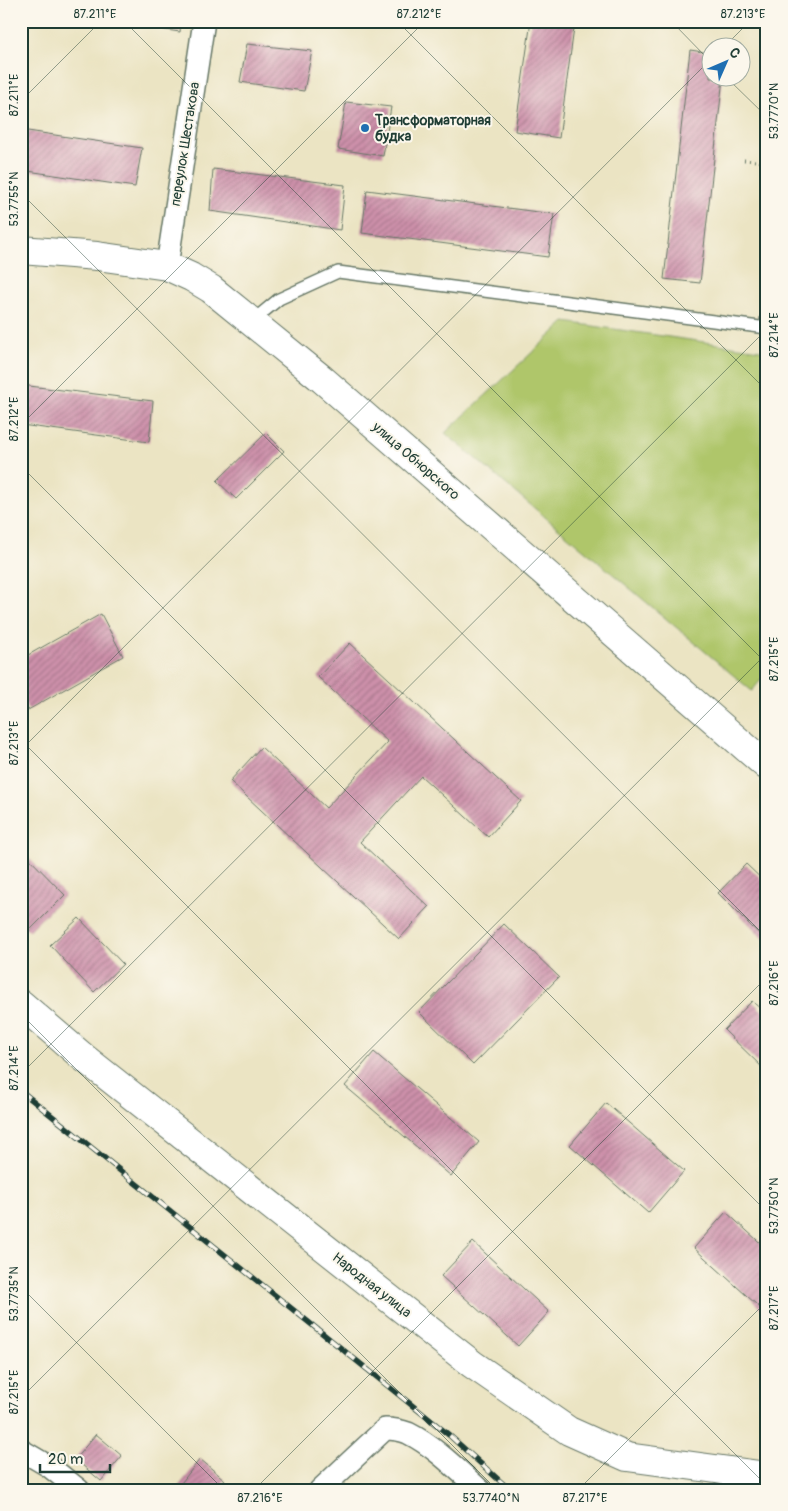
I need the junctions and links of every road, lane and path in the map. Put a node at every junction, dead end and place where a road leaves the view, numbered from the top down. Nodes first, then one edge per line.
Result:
1 (204, 21) edge
2 (744, 160) dead end
3 (767, 162) edge
4 (21, 250) edge
5 (166, 266) junction
6 (767, 315) edge
7 (251, 322) junction
8 (766, 328) edge
9 (767, 766) edge
10 (21, 1004) edge
11 (21, 1450) edge
12 (767, 1476) edge
13 (79, 1490) edge
14 (320, 1490) edge
15 (480, 1490) edge

1 - 5 street, переулок Шестакова
2 - 3 path
4 - 5 main road, улица Обнорского
5 - 7 main road, улица Обнорского
6 - 8 lane
7 - 8 lane
7 - 9 main road, улица Обнорского
10 - 12 main road, Народная улица
11 - 13 street
14 - 15 street

